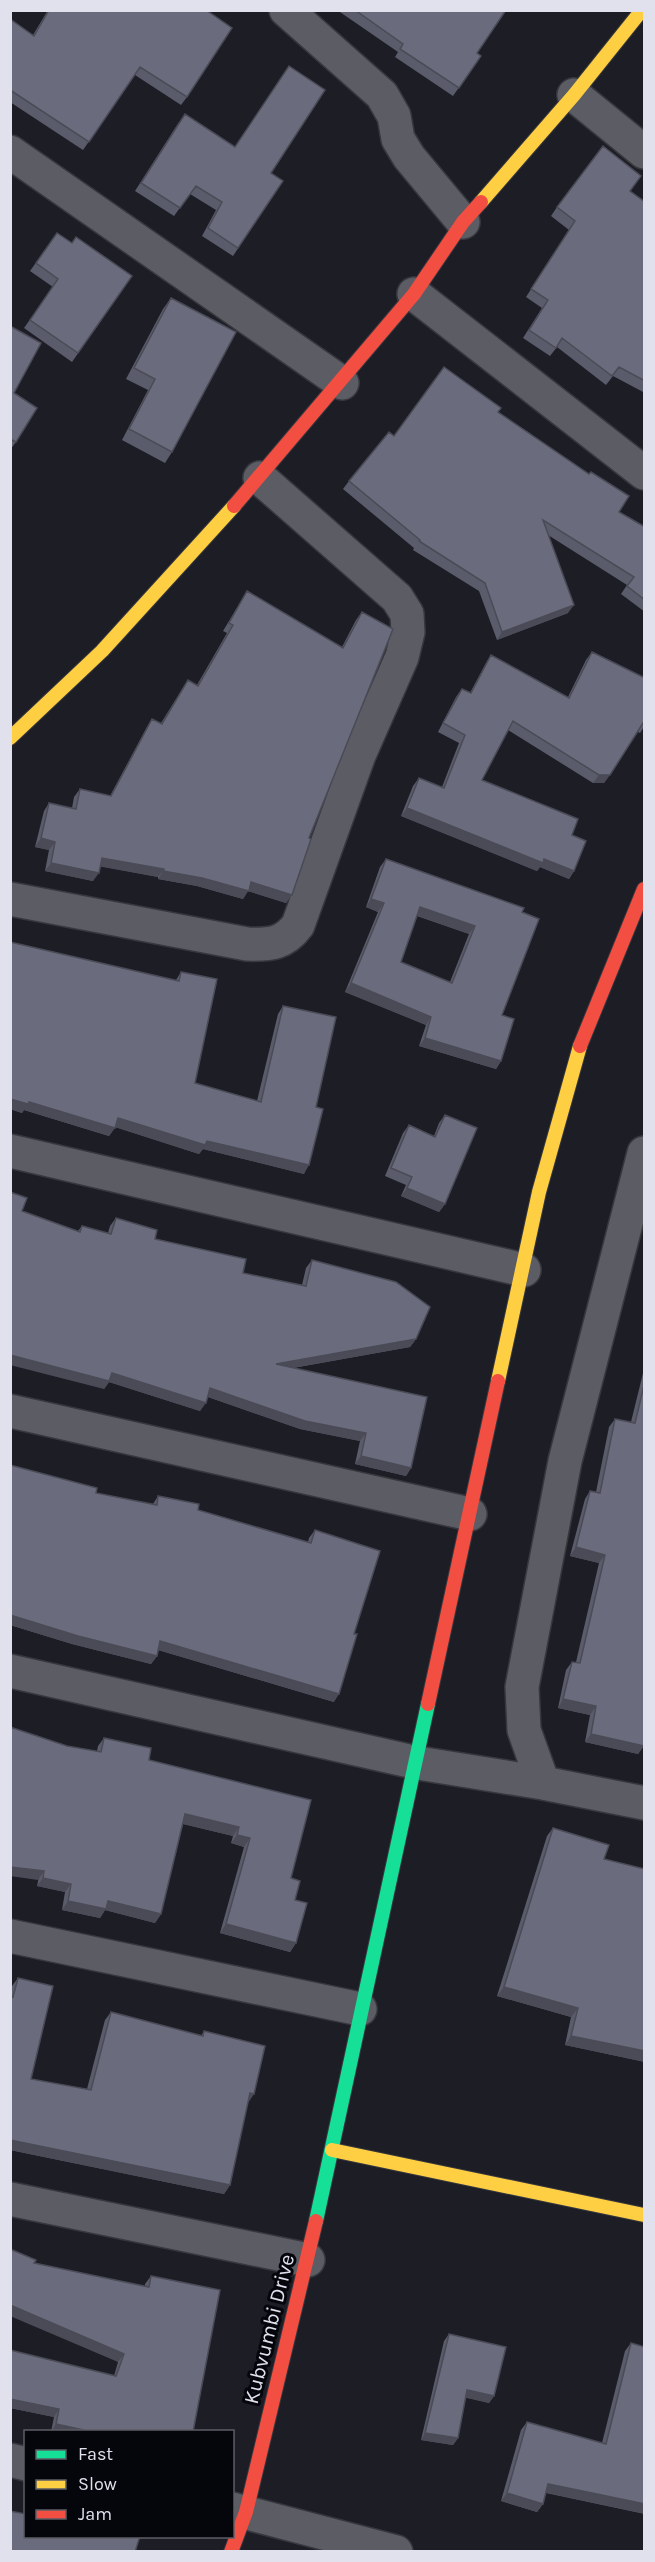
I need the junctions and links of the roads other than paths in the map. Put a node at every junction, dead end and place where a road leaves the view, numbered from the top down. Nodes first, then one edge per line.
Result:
1 (286, 10) edge
2 (642, 10) edge
3 (574, 95) junction
4 (645, 152) edge
5 (15, 166) edge
6 (463, 222) junction
7 (414, 294) junction
8 (342, 383) junction
9 (645, 473) edge
10 (260, 478) junction
11 (10, 738) edge
12 (645, 889) edge
13 (10, 899) edge
14 (10, 1151) edge
15 (645, 1153) edge
16 (524, 1270) junction
17 (10, 1411) edge
18 (470, 1514) junction
19 (10, 1671) edge
20 (417, 1763) junction
21 (543, 1783) junction
22 (645, 1803) edge
23 (10, 1936) edge
24 (360, 2009) junction
25 (332, 2150) junction
26 (10, 2199) edge
27 (645, 2215) edge
28 (308, 2260) junction
29 (239, 2511) edge
30 (234, 2537) edge
31 (396, 2552) edge

1 - 6 street
2 - 3 street
3 - 4 street
3 - 6 street
5 - 8 street
6 - 7 street
7 - 8 street
7 - 9 street
8 - 10 street
10 - 11 street
10 - 13 street
12 - 16 street, Kubvumbi Drive
14 - 16 street
15 - 21 street
16 - 18 street, Kubvumbi Drive
17 - 18 street
18 - 20 street, Kubvumbi Drive
19 - 20 street
20 - 21 street
20 - 24 street, Kubvumbi Drive
21 - 22 street
23 - 24 street
24 - 25 street, Kubvumbi Drive
25 - 27 street
25 - 28 street, Kubvumbi Drive
26 - 28 street
28 - 29 street, Kubvumbi Drive
29 - 30 street, Kubvumbi Drive
29 - 31 street

